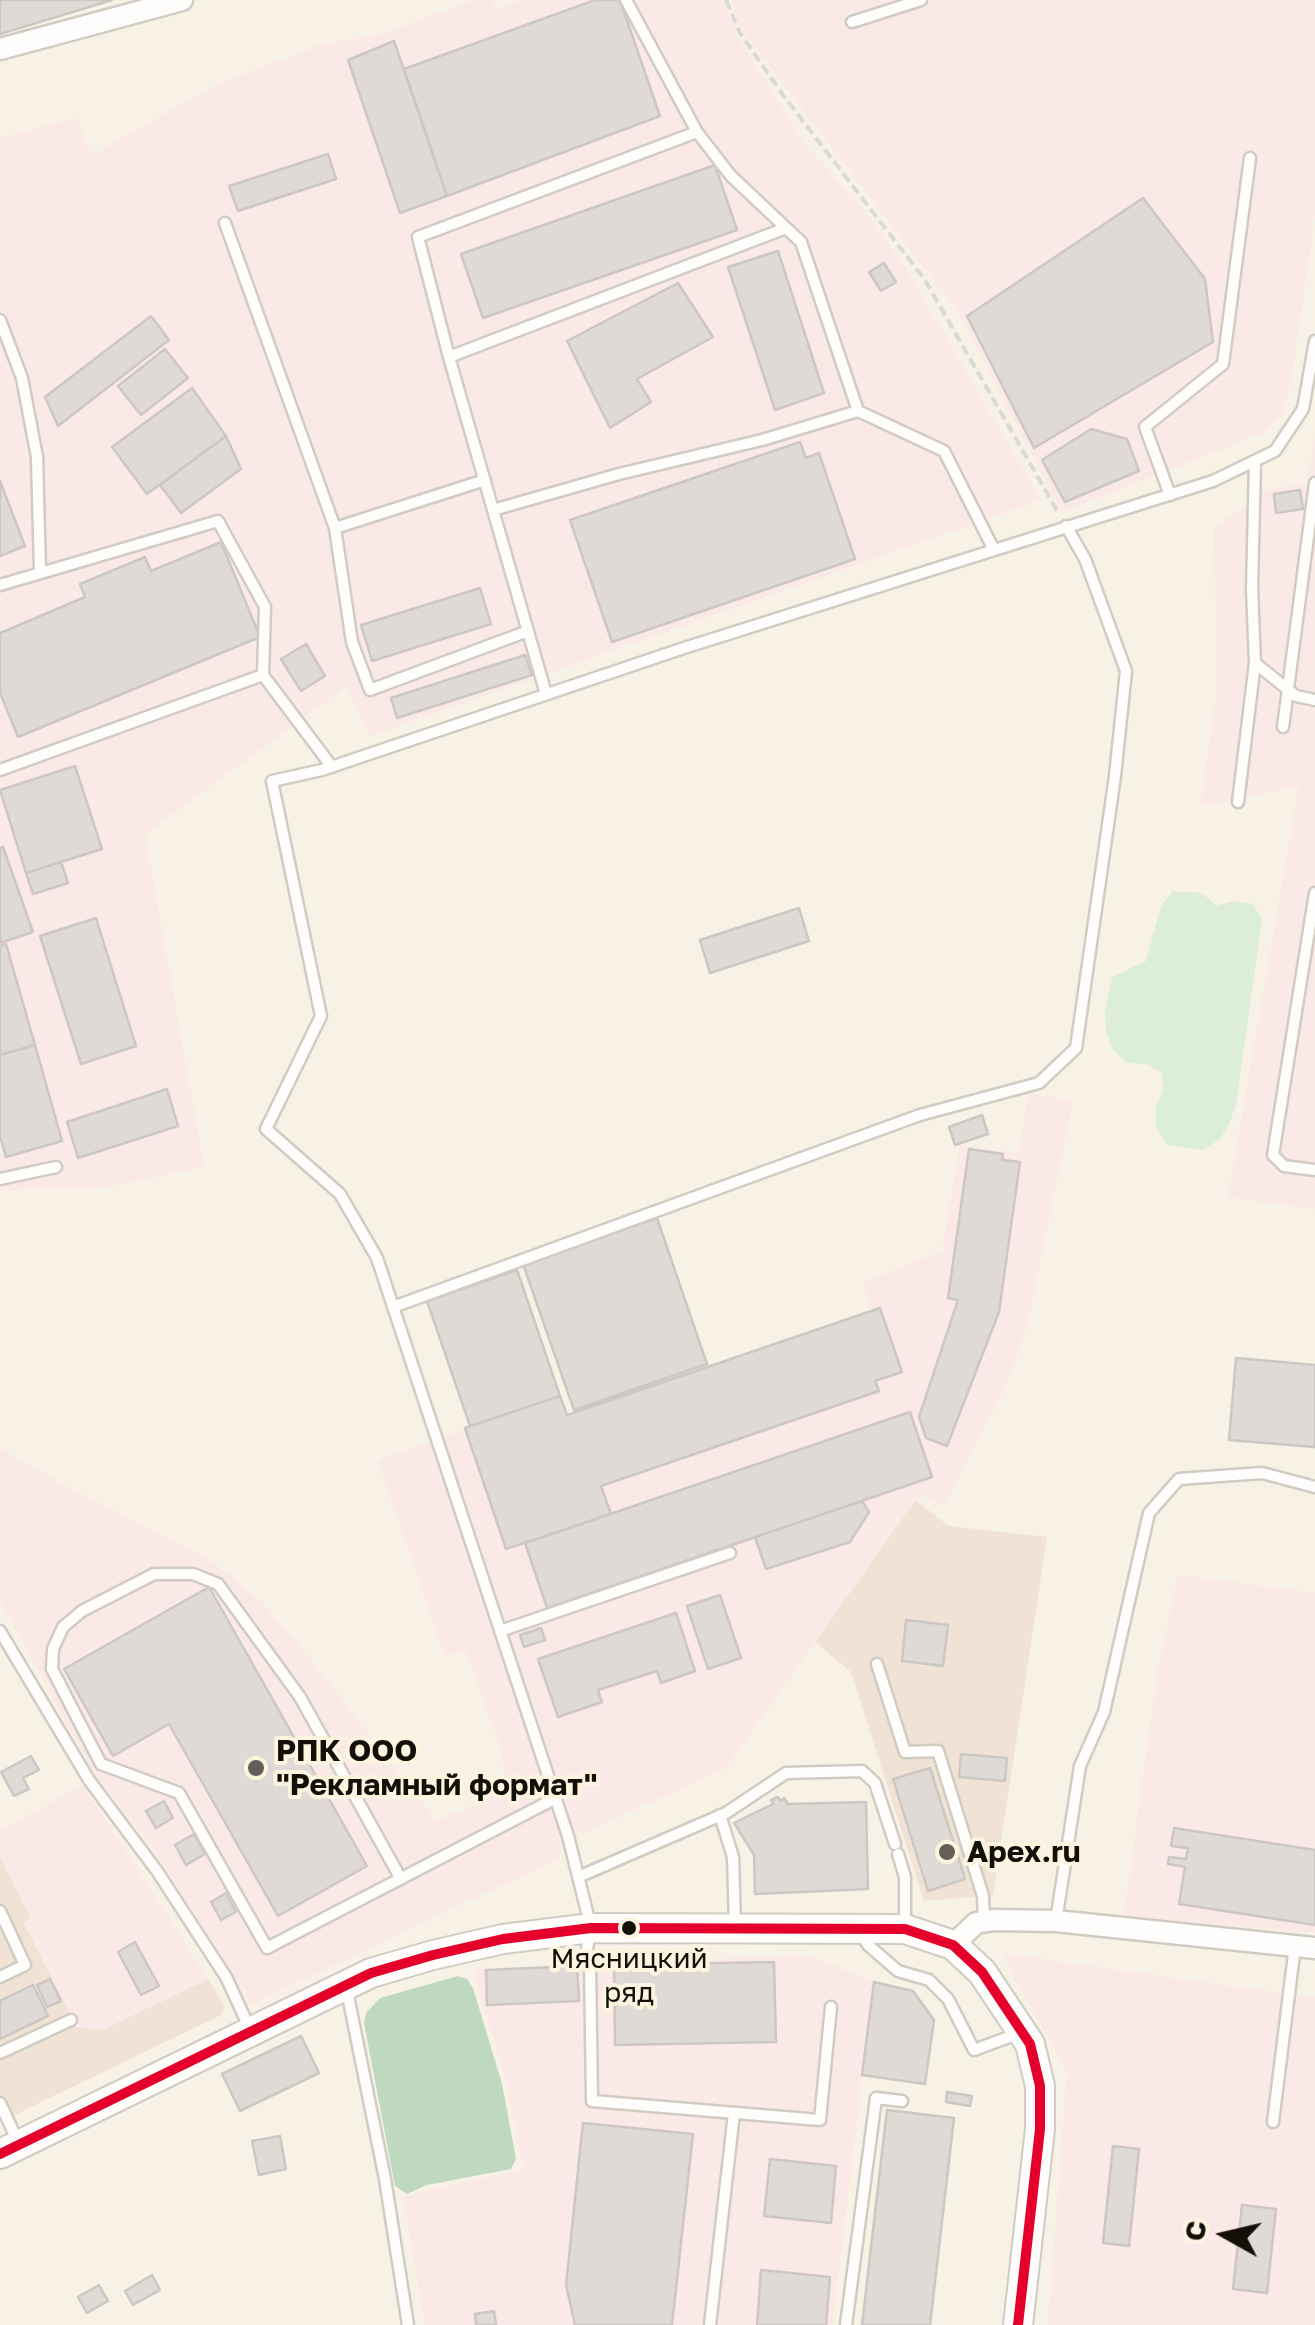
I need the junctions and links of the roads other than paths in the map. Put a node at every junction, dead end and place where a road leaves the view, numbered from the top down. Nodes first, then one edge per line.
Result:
1 (182, 0) edge
2 (626, 0) edge
3 (921, 0) edge
4 (852, 22) dead end
5 (0, 48) edge
6 (697, 132) junction
7 (1250, 158) dead end
8 (225, 223) dead end
9 (786, 228) junction
10 (0, 320) edge
11 (1315, 341) edge
12 (449, 356) junction
13 (858, 411) junction
14 (1255, 461) junction
15 (485, 480) junction
16 (1315, 483) edge
17 (1170, 494) junction
18 (493, 510) junction
19 (1066, 526) junction
20 (335, 528) junction
21 (993, 548) junction
22 (40, 571) junction
23 (0, 584) edge
24 (528, 631) junction
25 (1255, 663) junction
26 (263, 674) junction
27 (1288, 689) junction
28 (546, 694) junction
29 (1315, 700) edge
30 (1283, 726) dead end
31 (332, 766) junction
32 (0, 770) edge
33 (1238, 802) dead end
34 (1315, 893) edge
35 (56, 1167) dead end
36 (1315, 1170) edge
37 (0, 1179) edge
38 (393, 1307) junction
39 (1315, 1488) edge
40 (730, 1552) dead end
41 (0, 1631) edge
42 (500, 1631) junction
43 (877, 1664) dead end
44 (556, 1798) junction
45 (720, 1815) junction
46 (578, 1876) junction
47 (400, 1878) junction
48 (0, 1911) edge
49 (1056, 1921) junction
50 (984, 1922) junction
51 (736, 1927) junction
52 (857, 1927) junction
53 (591, 1928) junction
54 (905, 1928) junction
55 (953, 1945) junction
56 (1305, 1947) edge
57 (0, 1976) edge
58 (346, 1985) junction
59 (832, 2007) dead end
60 (70, 2020) dead end
61 (250, 2030) junction
62 (1022, 2031) junction
63 (0, 2053) edge
64 (902, 2101) dead end
65 (0, 2103) edge
66 (734, 2113) junction
67 (1274, 2122) dead end
68 (10, 2150) edge
69 (408, 2325) edge
70 (710, 2325) edge
71 (846, 2325) edge
72 (1018, 2325) edge

1 - 5 street
2 - 6 lane
3 - 4 lane
6 - 9 lane
6 - 12 lane
7 - 17 lane
8 - 20 lane
9 - 12 lane
9 - 13 lane
10 - 22 lane
11 - 14 lane
12 - 15 lane
13 - 18 lane
13 - 21 lane
14 - 17 lane
14 - 25 lane
15 - 18 lane
15 - 20 lane
16 - 27 lane
17 - 19 lane
18 - 24 lane
19 - 21 lane
19 - 38 lane
20 - 24 lane
21 - 28 lane
22 - 23 lane
22 - 26 lane
24 - 28 lane
25 - 27 lane
25 - 33 lane
26 - 31 lane
26 - 32 lane
27 - 29 lane
27 - 30 lane
28 - 31 lane
31 - 38 lane
34 - 36 lane
35 - 37 lane
38 - 42 lane
39 - 49 lane
40 - 42 lane
41 - 61 lane
42 - 44 lane
43 - 50 lane
44 - 46 lane
44 - 47 lane
45 - 46 lane
45 - 51 lane
45 - 54 lane
46 - 53 lane
47 - 47 lane
48 - 57 lane
49 - 50 street
49 - 56 street
50 - 55 street
51 - 52 street
51 - 53 street
52 - 54 street
52 - 62 lane
53 - 58 street
53 - 66 lane
54 - 55 street
55 - 62 street
56 - 67 lane
58 - 61 street
58 - 69 lane
59 - 66 lane
60 - 63 lane
61 - 68 street
62 - 72 street
64 - 71 lane
65 - 68 lane
66 - 70 lane

